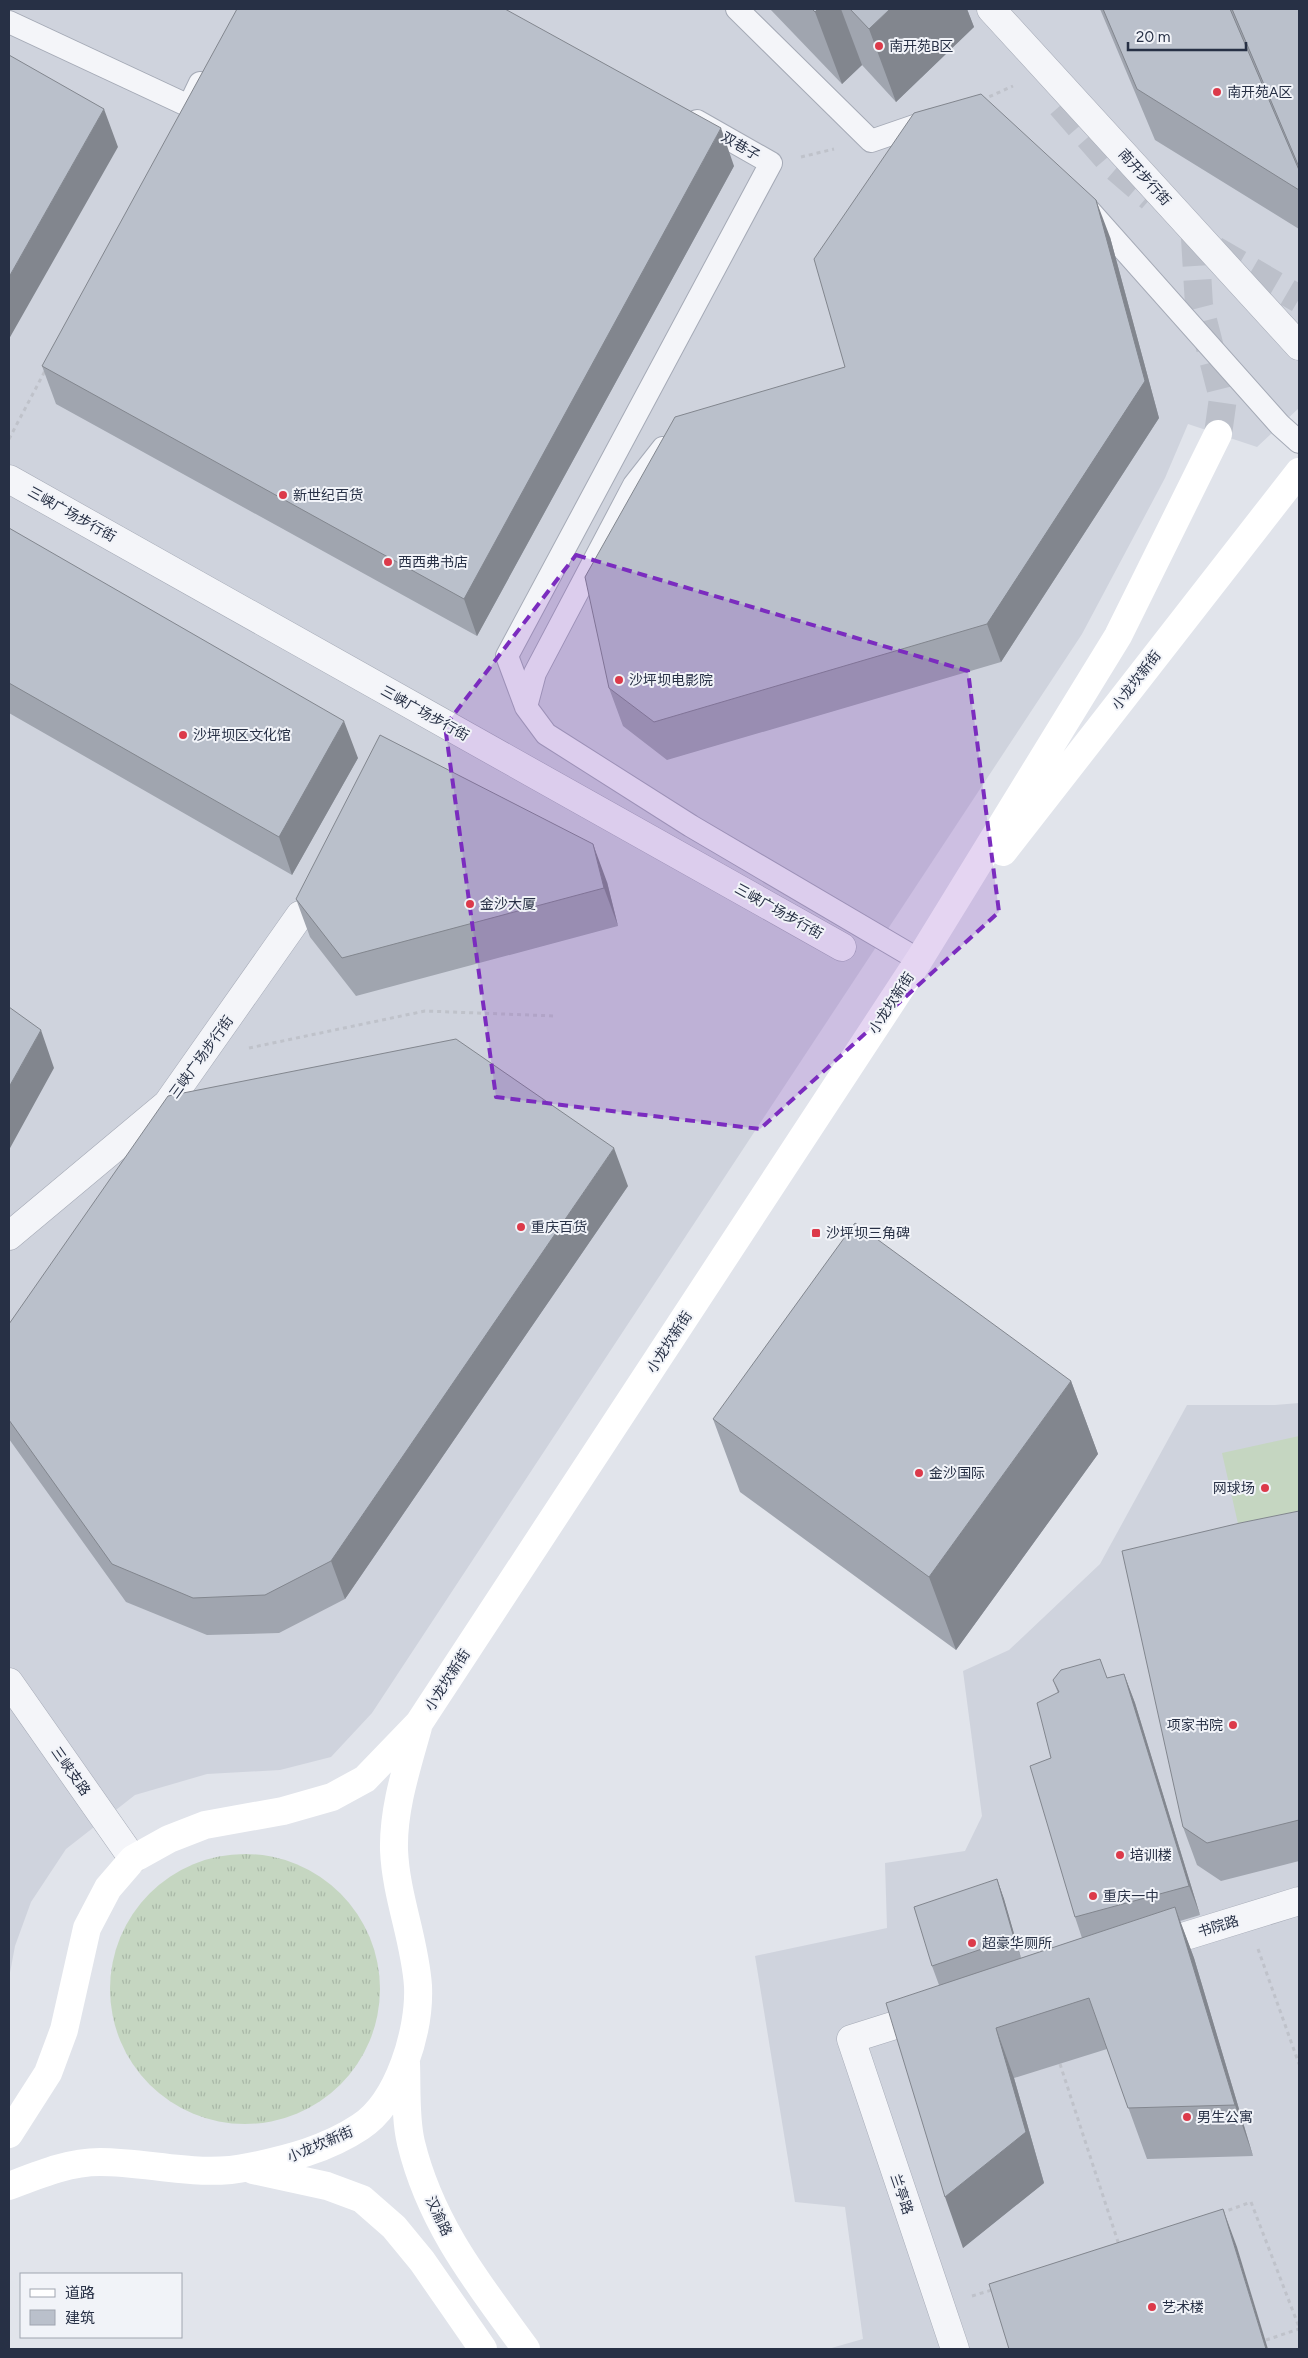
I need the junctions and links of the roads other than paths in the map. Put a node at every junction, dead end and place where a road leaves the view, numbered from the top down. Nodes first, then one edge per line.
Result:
1 (737, 9) edge
2 (991, 9) edge
3 (9, 22) edge
4 (211, 62) edge
5 (676, 108) edge
6 (961, 109) edge
7 (1072, 192) edge
8 (1299, 346) edge
9 (674, 434) edge
10 (1218, 434) tunnel mouth
11 (1299, 442) edge
12 (1299, 472) edge
13 (9, 479) edge
14 (526, 707) junction
15 (300, 915) edge
16 (842, 947) dead end
17 (919, 960) junction
18 (9, 1236) edge
19 (9, 1682) edge
20 (419, 1724) junction
21 (133, 1859) junction
22 (1299, 1902) edge
23 (1126, 1954) edge
24 (949, 2008) edge
25 (406, 2061) junction
26 (9, 2134) edge
27 (245, 2168) junction
28 (9, 2186) edge
29 (483, 2349) edge
30 (526, 2349) edge
31 (955, 2349) edge

1 - 6 lane
2 - 8 street, 南开步行街
3 - 4 lane
5 - 14 lane, 双巷子
7 - 11 lane
9 - 14 lane
10 - 17 main road, 小龙坎新街
12 - 17 main road, 小龙坎新街
13 - 16 street, 三峡广场步行街
14 - 17 lane
15 - 18 street, 三峡广场步行街
17 - 20 main road, 小龙坎新街
19 - 21 street, 三峡支路
20 - 21 main road, 小龙坎新街
20 - 25 main road, 小龙坎新街
21 - 26 main road, 小龙坎新街
22 - 23 street, 书院路
24 - 31 street, 兰亭路
25 - 27 main road, 小龙坎新街
25 - 30 main road, 汉渝路
27 - 28 main road, 小龙坎新街
27 - 29 main road

